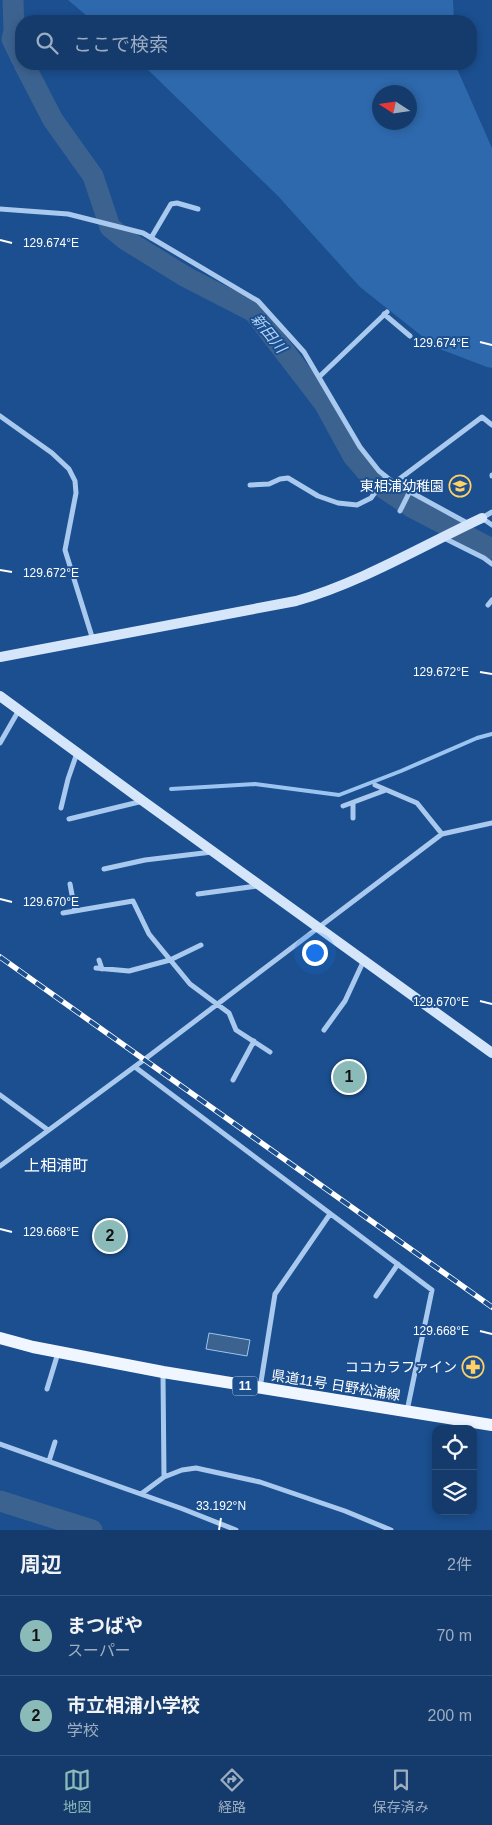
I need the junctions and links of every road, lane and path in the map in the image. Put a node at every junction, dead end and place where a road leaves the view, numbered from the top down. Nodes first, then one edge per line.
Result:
1 (0, 209) edge
2 (198, 209) dead end
3 (151, 238) junction
4 (410, 336) dead end
5 (319, 377) junction
6 (0, 416) edge
7 (492, 425) edge
8 (386, 477) junction
9 (394, 483) junction
10 (250, 485) dead end
11 (410, 491) junction
12 (400, 511) dead end
13 (492, 512) edge
14 (482, 518) junction
15 (467, 525) junction
16 (492, 525) edge
17 (447, 536) junction
18 (492, 564) edge
19 (492, 600) edge
20 (488, 605) dead end
21 (93, 640) junction
22 (0, 657) edge
23 (0, 696) edge
24 (19, 710) junction
25 (0, 743) edge
26 (77, 753) junction
27 (375, 785) dead end
28 (387, 790) junction
29 (143, 801) junction
30 (353, 802) junction
31 (343, 806) dead end
32 (61, 808) dead end
33 (353, 818) dead end
34 (69, 819) dead end
35 (492, 823) edge
36 (442, 834) junction
37 (213, 852) junction
38 (104, 869) dead end
39 (70, 884) dead end
40 (260, 885) junction
41 (198, 894) dead end
42 (75, 911) junction
43 (63, 912) dead end
44 (320, 928) junction
45 (201, 945) dead end
46 (99, 960) dead end
47 (170, 960) junction
48 (364, 960) junction
49 (217, 1005) junction
50 (324, 1030) dead end
51 (254, 1041) junction
52 (270, 1052) dead end
53 (492, 1053) edge
54 (135, 1067) junction
55 (233, 1080) dead end
56 (0, 1094) edge
57 (48, 1130) junction
58 (0, 1166) edge
59 (330, 1214) junction
60 (398, 1264) junction
61 (376, 1296) dead end
62 (0, 1338) edge
63 (58, 1352) junction
64 (163, 1372) junction
65 (47, 1388) dead end
66 (260, 1388) junction
67 (407, 1412) junction
68 (492, 1425) edge
69 (55, 1442) dead end
70 (0, 1444) edge
71 (49, 1461) junction
72 (164, 1477) junction
73 (141, 1494) junction
74 (236, 1530) edge
75 (391, 1530) edge

1 - 3 street
2 - 3 street
3 - 5 street
4 - 5 street
5 - 8 street
6 - 21 street
7 - 9 street
8 - 9 street
8 - 10 street
9 - 11 street
11 - 12 street
11 - 15 street
13 - 14 street
14 - 15 street
14 - 16 street
15 - 17 street
17 - 18 street
17 - 21 street
19 - 20 street
21 - 22 street
23 - 24 street
24 - 25 street
24 - 26 street
26 - 29 street
26 - 32 street
27 - 28 street
28 - 30 street
28 - 36 street
29 - 34 street
29 - 37 street
30 - 31 street
30 - 33 street
35 - 36 street
36 - 44 street
37 - 38 street
37 - 40 street
39 - 42 street
40 - 41 street
40 - 44 street
42 - 43 street
42 - 47 street
44 - 48 street
44 - 49 street
45 - 47 street
46 - 47 street
47 - 49 street
48 - 50 street
48 - 53 street
49 - 51 street
49 - 54 street
51 - 52 street
51 - 55 street
54 - 57 street
54 - 59 street
56 - 57 street
57 - 58 street
59 - 60 street
59 - 66 street
60 - 61 street
60 - 67 street
62 - 63 main road, 県道11号 日野松浦線 / 11
63 - 64 main road, 県道11号 日野松浦線 / 11
63 - 65 street
64 - 66 main road, 県道11号 日野松浦線 / 11
64 - 72 street
66 - 67 main road, 県道11号 日野松浦線 / 11
67 - 68 main road, 県道11号 日野松浦線 / 11
69 - 71 street
70 - 71 street
71 - 73 street
72 - 73 street
72 - 75 street
73 - 74 street

